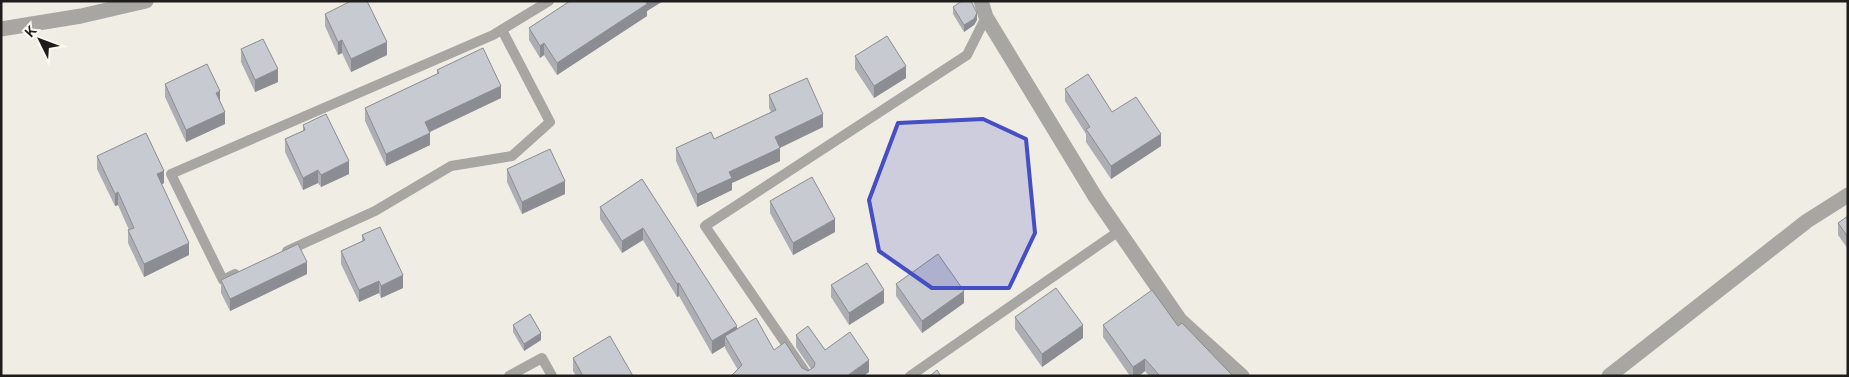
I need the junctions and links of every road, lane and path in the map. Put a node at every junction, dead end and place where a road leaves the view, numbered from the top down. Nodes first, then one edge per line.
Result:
1 (146, 1) edge
2 (549, 1) edge
3 (981, 1) edge
4 (986, 17) junction
5 (1, 29) edge
6 (502, 30) junction
7 (1848, 195) edge
8 (1119, 231) junction
9 (277, 256) edge
10 (241, 272) edge
11 (509, 376) edge
12 (552, 376) edge
13 (808, 376) edge
14 (910, 376) edge
15 (1242, 376) edge
16 (1609, 376) edge

1 - 5 street
2 - 6 lane
3 - 4 street
4 - 8 street
4 - 13 lane
6 - 9 lane
6 - 10 lane
7 - 16 street
8 - 14 lane
8 - 15 street
11 - 12 lane

